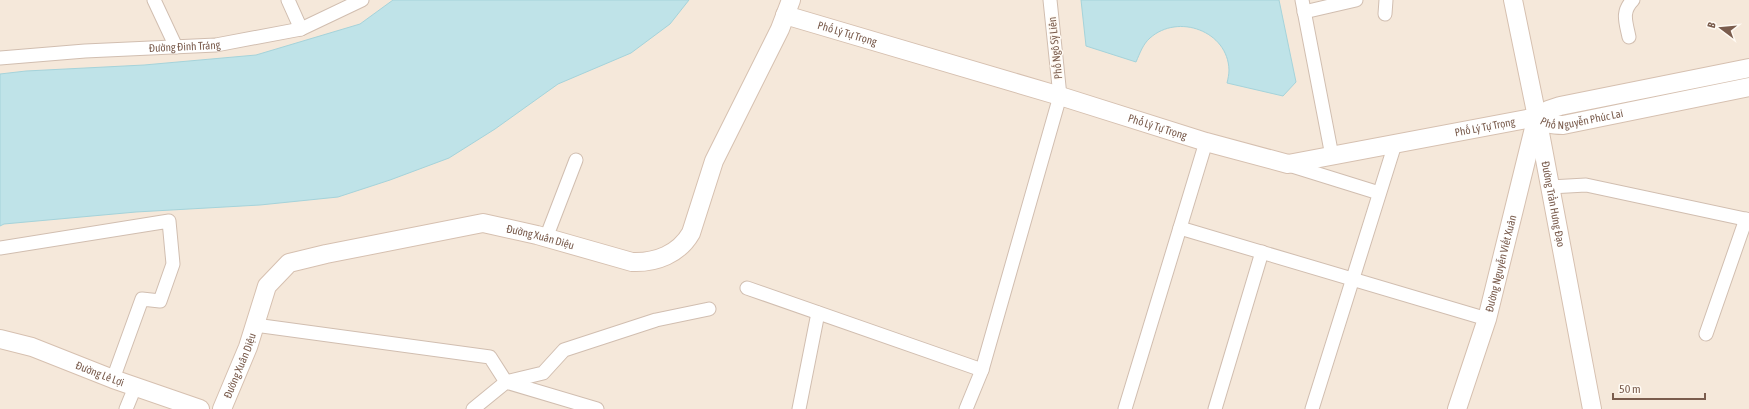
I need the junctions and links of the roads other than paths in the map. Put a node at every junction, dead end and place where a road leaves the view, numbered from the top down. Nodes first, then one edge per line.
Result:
1 (154, 0) edge
2 (288, 0) edge
3 (362, 0) edge
4 (1050, 0) edge
5 (1356, 0) edge
6 (1386, 0) edge
7 (1513, 0) edge
8 (1633, 0) edge
9 (1303, 6) edge
10 (788, 8) edge
11 (1385, 14) dead end
12 (301, 29) junction
13 (1629, 37) dead end
14 (176, 47) junction
15 (0, 58) edge
16 (1749, 68) edge
17 (1749, 87) edge
18 (1060, 96) junction
19 (1537, 117) junction
20 (1206, 142) junction
21 (1395, 144) junction
22 (1332, 156) junction
23 (576, 160) dead end
24 (1288, 164) junction
25 (1550, 187) junction
26 (1379, 193) junction
27 (1748, 220) edge
28 (1180, 228) junction
29 (546, 238) junction
30 (0, 248) edge
31 (1262, 252) junction
32 (1352, 279) junction
33 (748, 288) dead end
34 (709, 309) dead end
35 (818, 313) junction
36 (1487, 319) junction
37 (255, 324) junction
38 (1706, 334) dead end
39 (0, 339) edge
40 (982, 370) junction
41 (113, 379) junction
42 (506, 382) junction
43 (135, 387) junction
44 (126, 409) edge
45 (200, 409) edge
46 (222, 409) edge
47 (473, 409) edge
48 (597, 409) edge
49 (799, 409) edge
50 (966, 409) edge
51 (1125, 409) edge
52 (1215, 409) edge
53 (1312, 409) edge
54 (1458, 409) edge
55 (1592, 409) edge

1 - 14 street
2 - 12 street
3 - 12 street, Đường Đinh Tráng
4 - 18 street, Phố Ngô Sỹ Liên
5 - 9 street
6 - 11 street
7 - 19 street, Đường Trần Hưng Đạo
8 - 13 street
9 - 22 street
10 - 18 street, Phố Lý Tự Trọng
10 - 29 street, Đường Xuân Diệu
12 - 14 street, Đường Đinh Tráng
14 - 15 street, Đường Đinh Tráng
16 - 19 street, Phố Nguyễn Phúc Lai
17 - 19 street, Phố Nguyễn Phúc Lai
18 - 20 street, Phố Lý Tự Trọng
18 - 40 street
19 - 21 street, Phố Lý Tự Trọng
19 - 25 street, Đường Trần Hưng Đạo
19 - 36 street, Đường Nguyễn Viết Xuân
20 - 24 street, Phố Lý Tự Trọng
20 - 28 street
21 - 22 street, Phố Lý Tự Trọng
21 - 26 street
22 - 24 street, Phố Lý Tự Trọng
23 - 29 street
24 - 26 street
25 - 27 street
25 - 55 street, Đường Trần Hưng Đạo
26 - 32 street
27 - 38 street
28 - 31 street
28 - 51 street
29 - 37 street, Đường Xuân Diệu
30 - 41 street
31 - 32 street
31 - 52 street
32 - 36 street
32 - 53 street
33 - 35 street
34 - 42 street
35 - 40 street
35 - 49 street
36 - 54 street, Đường Nguyễn Viết Xuân
37 - 42 street
37 - 46 street, Đường Xuân Diệu
39 - 41 street, Đường Lê Lợi
40 - 50 street
41 - 43 street, Đường Lê Lợi
42 - 47 street
42 - 48 street
43 - 44 street
43 - 45 street, Đường Lê Lợi

